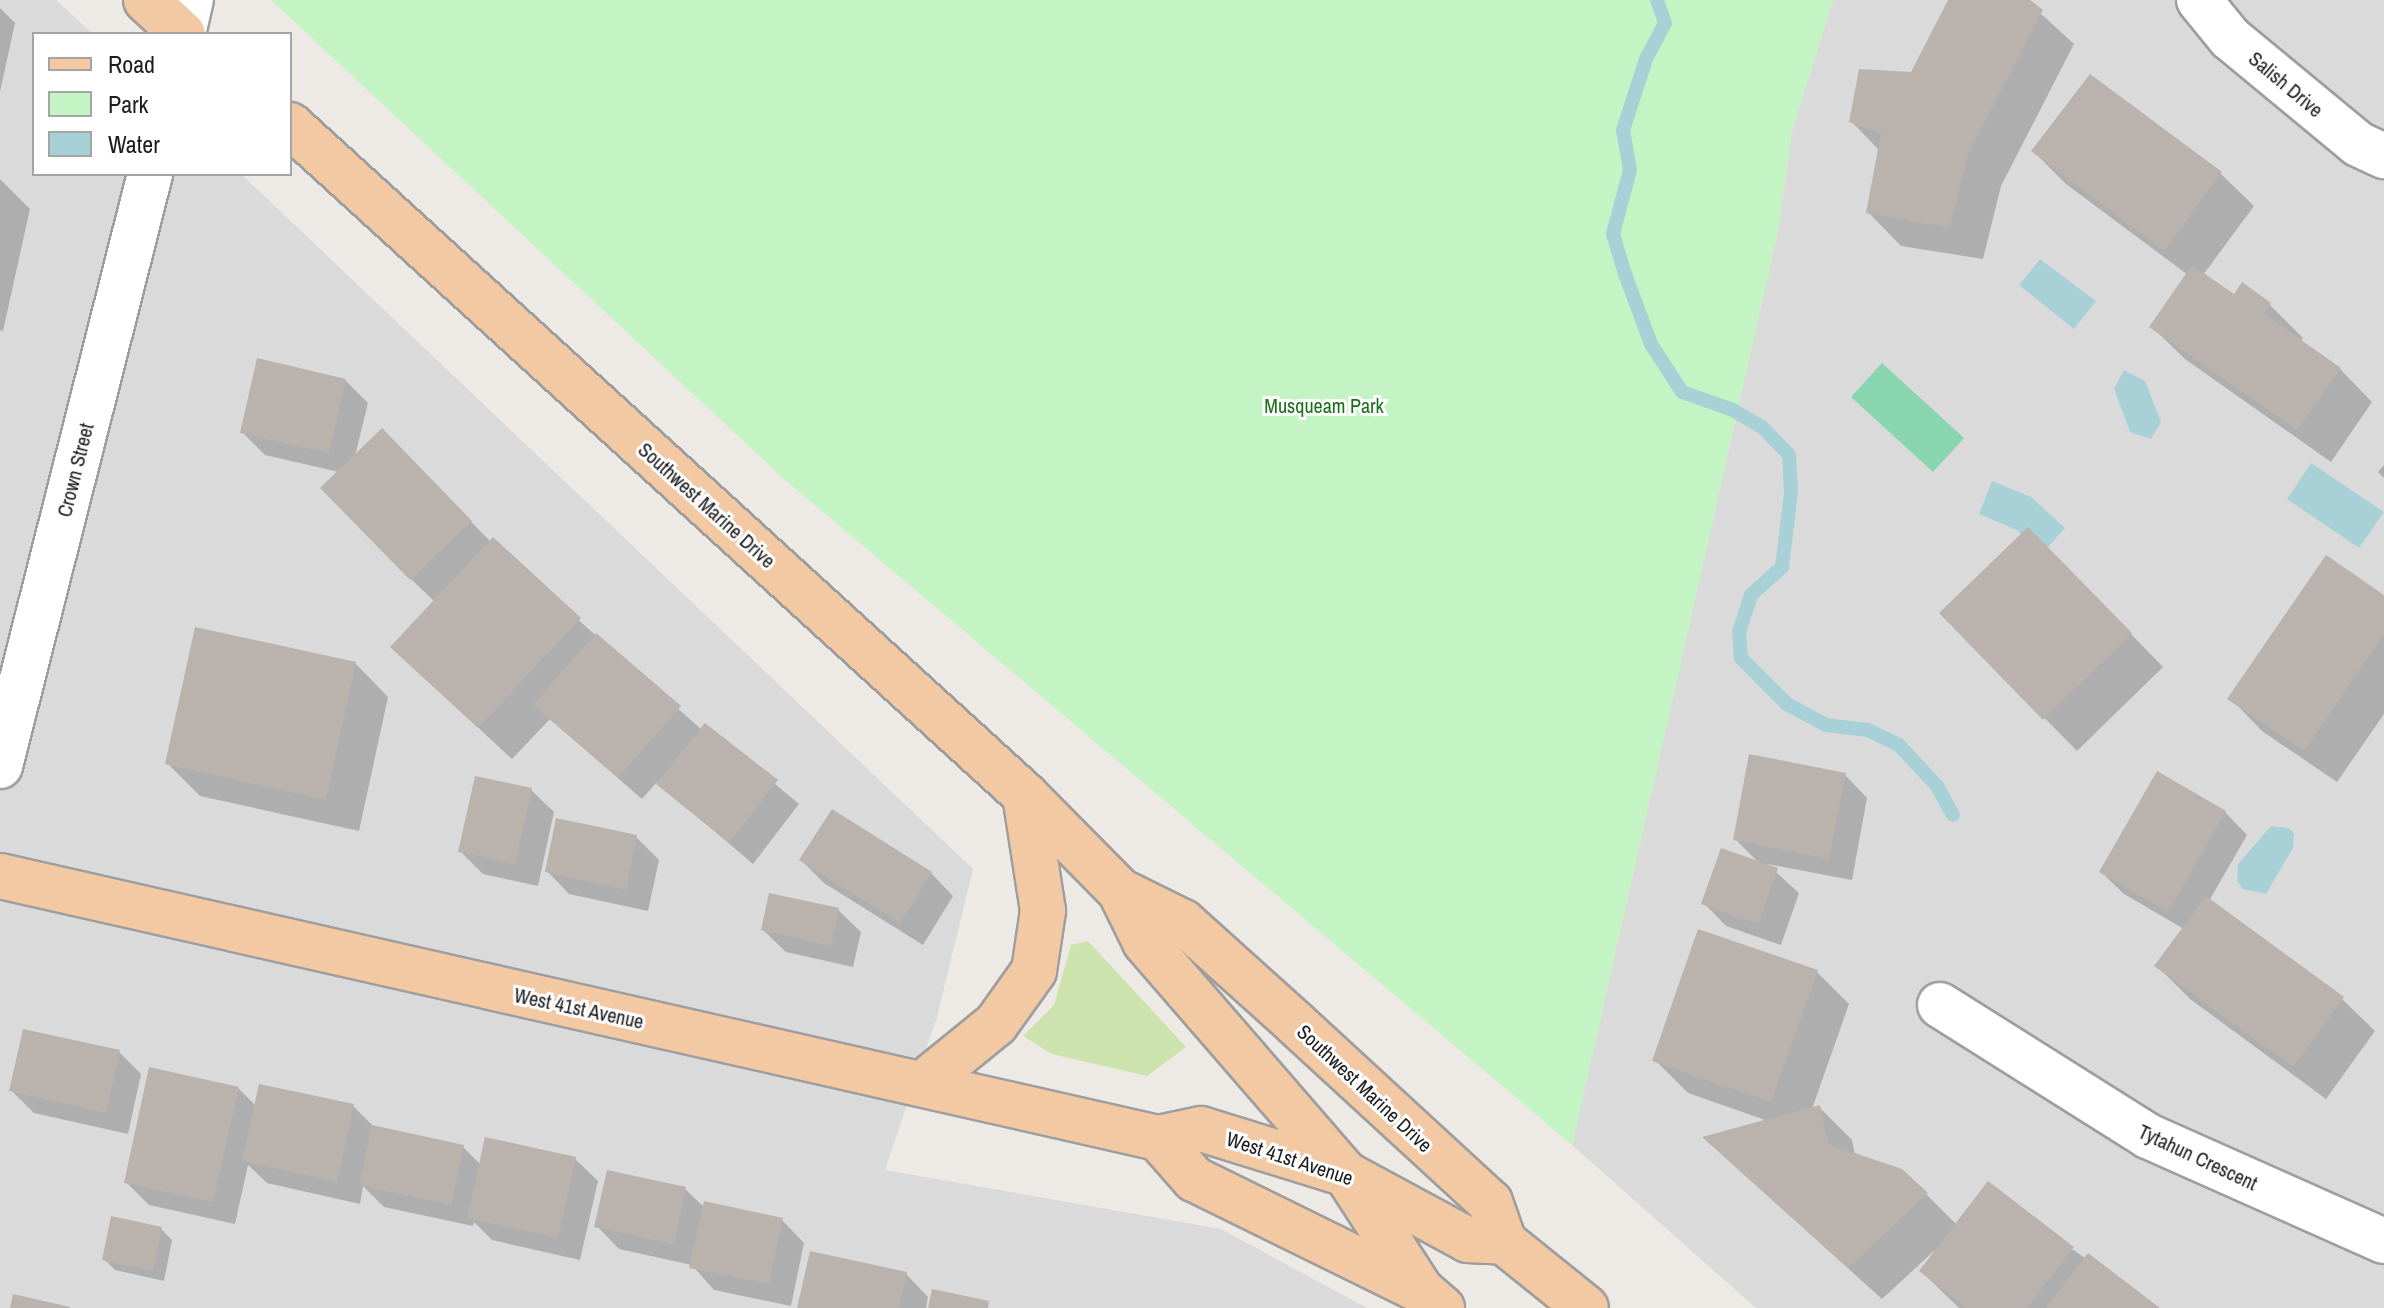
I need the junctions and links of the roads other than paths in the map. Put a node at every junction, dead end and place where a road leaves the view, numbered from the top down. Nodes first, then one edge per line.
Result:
1 (146, 0) edge
2 (191, 0) edge
3 (2199, 0) edge
4 (181, 32) edge
5 (183, 32) edge
6 (292, 127) edge
7 (2384, 156) edge
8 (149, 176) edge
9 (0, 766) edge
10 (1025, 795) junction
11 (0, 876) edge
12 (1120, 891) junction
13 (1940, 1005) dead end
14 (922, 1084) junction
15 (1158, 1138) junction
16 (1346, 1174) junction
17 (2384, 1241) edge
18 (1504, 1242) junction
19 (1432, 1299) edge
20 (1586, 1308) edge

1 - 4 main road
2 - 5 street
3 - 7 street, Salish Drive
6 - 10 main road, Southwest Marine Drive
8 - 9 street, Crown Street
10 - 12 main road, Southwest Marine Drive
10 - 14 main road
11 - 14 main road, West 41st Avenue
12 - 16 main road, Southwest Marine Drive
12 - 18 main road, Southwest Marine Drive
13 - 17 street, Tytahun Crescent
14 - 15 main road, West 41st Avenue
15 - 16 main road, West 41st Avenue
15 - 19 main road
16 - 18 main road, West 41st Avenue
16 - 19 main road, Southwest Marine Drive
18 - 20 main road

